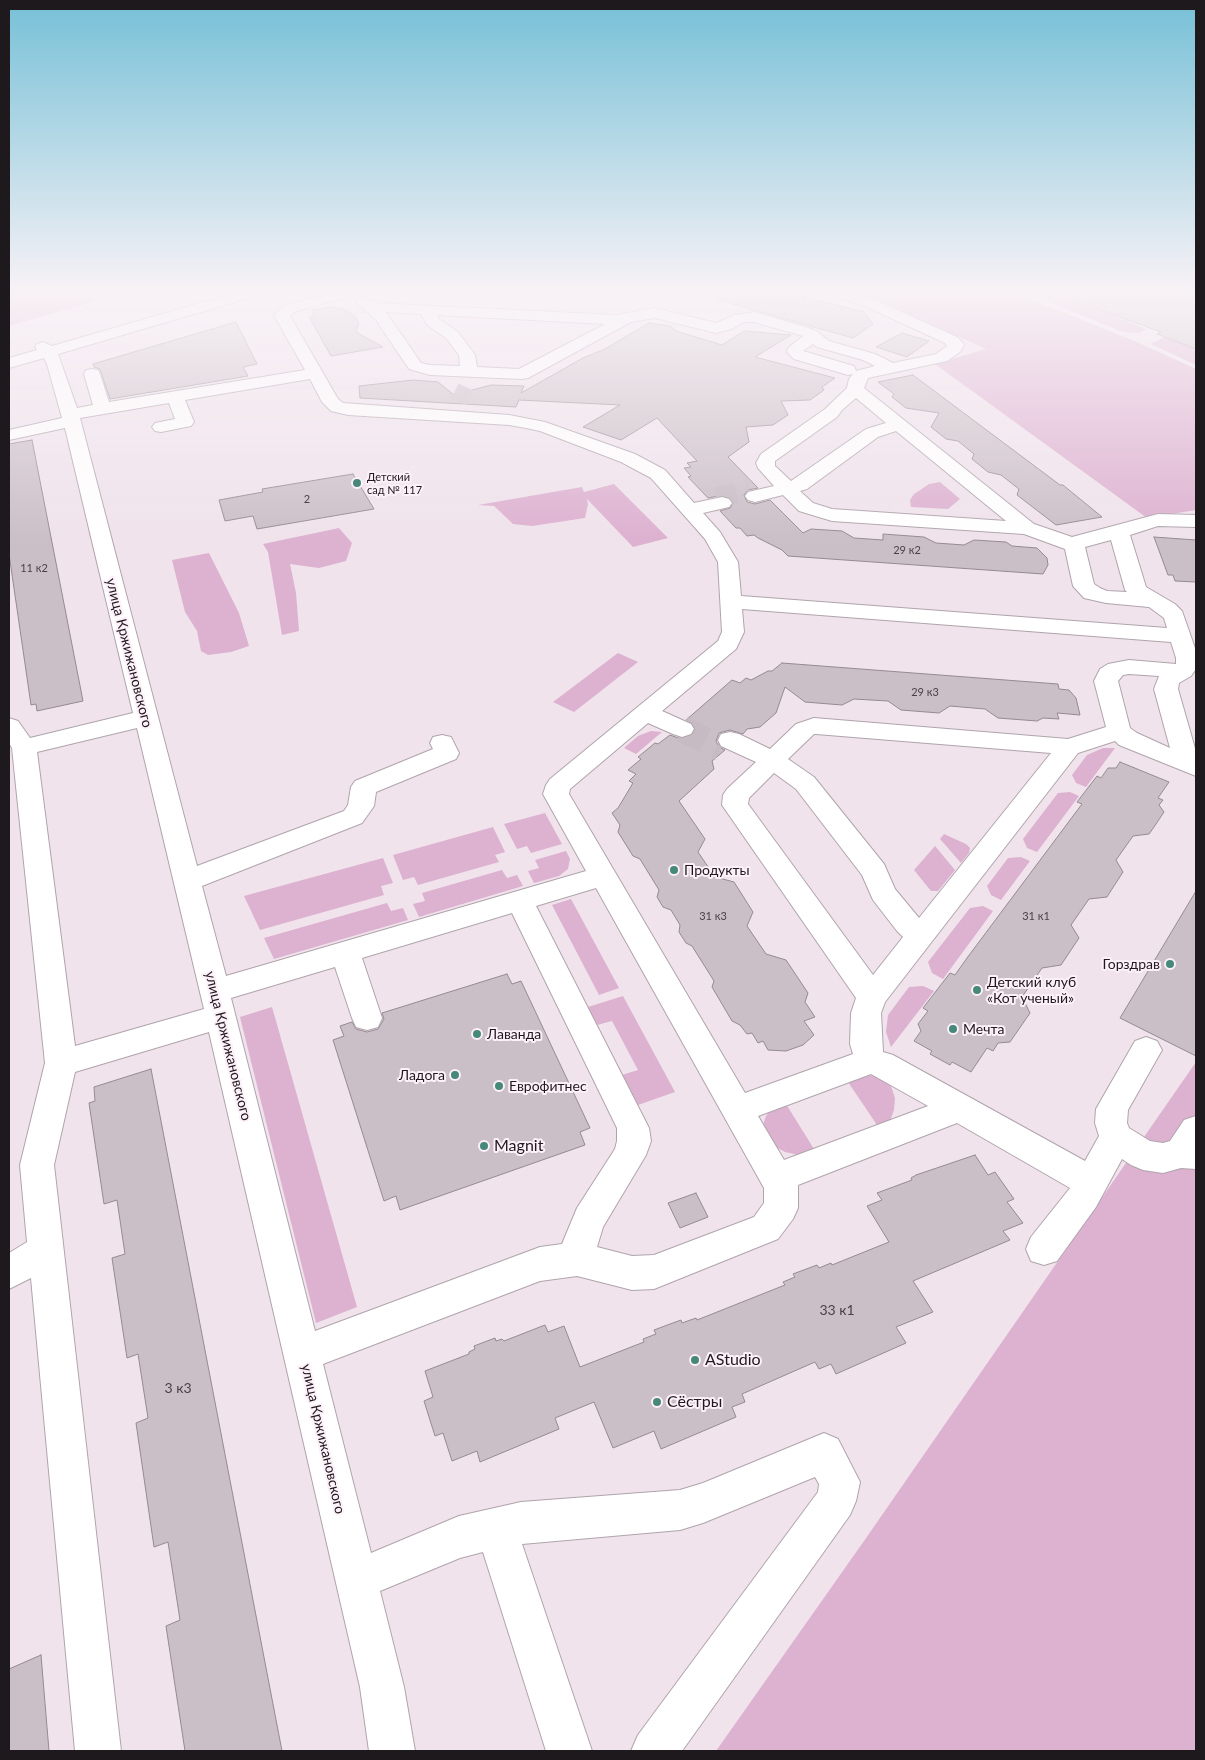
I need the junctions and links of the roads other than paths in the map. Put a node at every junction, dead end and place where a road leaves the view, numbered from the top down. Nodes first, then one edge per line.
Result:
1 (59, 376) edge
2 (93, 376) edge
3 (297, 376) edge
4 (317, 376) edge
5 (438, 376) edge
6 (464, 376) tunnel mouth
7 (510, 376) edge
8 (847, 376) edge
9 (870, 376) edge
10 (858, 381) junction
11 (458, 392) junction
12 (175, 397) junction
13 (103, 409) junction
14 (71, 418) junction
15 (900, 425) junction
16 (161, 426) dead end
17 (10, 430) edge
18 (786, 486) junction
19 (752, 494) tunnel mouth
20 (719, 501) tunnel mouth
21 (687, 507) junction
22 (1196, 522) edge
23 (1026, 528) junction
24 (1119, 532) junction
25 (1074, 545) junction
26 (1151, 601) junction
27 (731, 602) junction
28 (1180, 636) junction
29 (1183, 672) junction
30 (651, 709) junction
31 (145, 718) junction
32 (687, 726) tunnel mouth
33 (1119, 731) junction
34 (17, 736) edge
35 (442, 743) dead end
36 (725, 744) tunnel mouth
37 (1069, 747) junction
38 (768, 764) junction
39 (1192, 765) edge
40 (603, 876) junction
41 (188, 881) junction
42 (520, 900) junction
43 (921, 935) junction
44 (345, 952) junction
45 (872, 997) junction
46 (218, 1003) junction
47 (367, 1018) dead end
48 (1146, 1050) dead end
49 (870, 1061) junction
50 (61, 1063) junction
51 (959, 1108) junction
52 (737, 1110) junction
53 (1116, 1138) junction
54 (1191, 1146) edge
55 (776, 1178) junction
56 (1091, 1182) junction
57 (1044, 1249) dead end
58 (45, 1251) junction
59 (577, 1259) junction
60 (9, 1272) edge
61 (302, 1354) junction
62 (496, 1528) junction
63 (356, 1580) junction
64 (98, 1751) edge
65 (392, 1751) edge
66 (569, 1751) edge
67 (654, 1751) edge

1 - 14 street, улица Кржижановского
2 - 13 street
3 - 12 street
4 - 11 street
5 - 11 street
6 - 11 street
7 - 11 street
8 - 10 street
9 - 10 street
10 - 15 street
10 - 18 street
11 - 21 street
12 - 13 street
12 - 16 street
13 - 14 street
14 - 17 street
14 - 31 street, улица Кржижановского
15 - 18 street
15 - 23 street
18 - 19 street
18 - 23 street
20 - 21 street
21 - 27 street
22 - 24 street
23 - 25 street
24 - 25 street
24 - 26 street
25 - 26 street
26 - 28 street
27 - 28 street
27 - 30 street
28 - 29 street
29 - 33 street
29 - 39 street
30 - 32 street
30 - 40 street
31 - 34 street
31 - 41 street, улица Кржижановского
33 - 37 street
33 - 39 street
34 - 50 street
35 - 41 street
36 - 38 street
37 - 38 street
37 - 43 street
38 - 43 street
38 - 45 street
40 - 42 street
40 - 52 street
41 - 46 street, улица Кржижановского
42 - 44 street
42 - 59 street
43 - 45 street
44 - 46 street
44 - 47 street
45 - 49 street
46 - 50 street
46 - 61 street, улица Кржижановского
48 - 53 street
49 - 51 street
49 - 52 street
50 - 58 street
51 - 55 street
51 - 56 street
52 - 55 street
53 - 54 street
53 - 56 street
55 - 59 street
56 - 57 street
58 - 60 street
58 - 64 street
59 - 61 street
61 - 63 street, улица Кржижановского
62 - 63 street
62 - 66 street
62 - 67 street
63 - 65 street, улица Кржижановского

